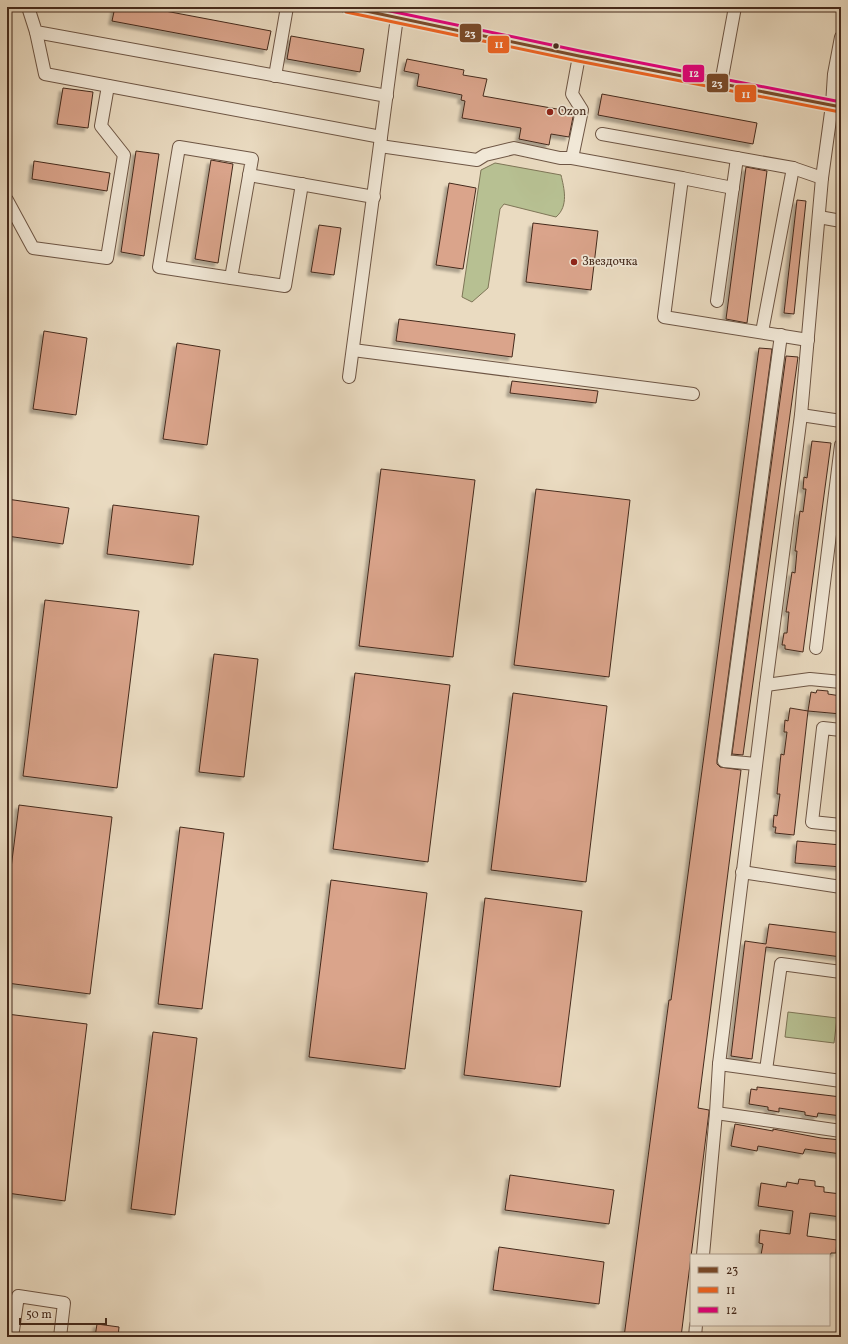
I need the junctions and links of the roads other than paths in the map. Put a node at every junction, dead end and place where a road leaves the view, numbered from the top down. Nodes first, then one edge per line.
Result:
1 (28, 7) edge
2 (287, 7) edge
3 (347, 7) edge
4 (735, 7) edge
5 (397, 17) junction
6 (36, 32) junction
7 (841, 37) edge
8 (579, 56) junction
9 (275, 76) junction
10 (721, 83) junction
11 (108, 86) junction
12 (387, 96) junction
13 (836, 106) edge
14 (602, 134) dead end
15 (381, 142) junction
16 (572, 158) junction
17 (737, 158) junction
18 (793, 168) junction
19 (249, 175) junction
20 (682, 178) junction
21 (822, 178) junction
22 (302, 184) junction
23 (733, 188) junction
24 (374, 197) junction
25 (7, 200) edge
26 (819, 217) junction
27 (841, 221) edge
28 (231, 278) junction
29 (717, 301) dead end
30 (762, 332) junction
31 (781, 335) junction
32 (808, 340) junction
33 (352, 350) junction
34 (349, 377) dead end
35 (693, 394) dead end
36 (801, 415) junction
37 (841, 421) edge
38 (841, 445) edge
39 (816, 648) dead end
40 (841, 682) edge
41 (766, 685) junction
42 (841, 730) edge
43 (756, 764) junction
44 (841, 825) edge
45 (742, 872) junction
46 (841, 887) edge
47 (841, 972) edge
48 (719, 1064) junction
49 (766, 1070) junction
50 (841, 1081) edge
51 (716, 1113) junction
52 (841, 1131) edge
53 (703, 1254) edge
54 (696, 1326) edge
55 (12, 1337) edge
56 (60, 1337) edge
57 (694, 1337) edge

1 - 6 street
2 - 9 street
3 - 5 street
4 - 10 street
5 - 8 street
5 - 12 street
6 - 9 street
6 - 11 street
7 - 13 street
8 - 10 street
8 - 16 street
9 - 12 street
10 - 13 street
11 - 15 street
11 - 25 street
12 - 15 street
13 - 21 street
14 - 17 street
15 - 16 street
15 - 24 street
16 - 20 street
17 - 18 street
17 - 23 street
18 - 21 street
18 - 30 street
19 - 22 street
19 - 28 street
19 - 28 street
20 - 23 street
20 - 30 street
21 - 26 street
22 - 24 street
22 - 28 street
23 - 29 street
24 - 33 street
26 - 27 street
26 - 32 street
30 - 31 street
31 - 32 street
31 - 43 street
32 - 36 street
33 - 34 street
33 - 35 street
36 - 37 street
36 - 41 street
38 - 39 street
40 - 41 street
41 - 43 street
42 - 44 street
43 - 45 street
45 - 46 street
45 - 48 street
47 - 49 street
48 - 49 street
48 - 51 street
49 - 50 street
51 - 52 street
51 - 53 street
54 - 57 street
55 - 56 street

